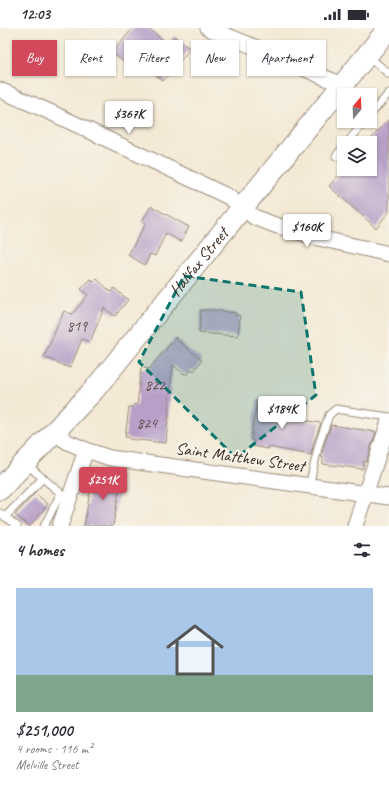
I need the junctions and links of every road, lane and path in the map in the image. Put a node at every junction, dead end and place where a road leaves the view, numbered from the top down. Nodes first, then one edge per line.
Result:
1 (208, 28) edge
2 (389, 28) edge
3 (367, 55) junction
4 (389, 74) edge
5 (342, 85) junction
6 (0, 90) edge
7 (389, 92) edge
8 (377, 107) edge
9 (359, 128) edge
10 (353, 136) edge
11 (242, 207) junction
12 (389, 254) edge
13 (389, 417) edge
14 (389, 422) edge
15 (54, 433) junction
16 (86, 450) junction
17 (25, 462) junction
18 (43, 478) junction
19 (309, 486) junction
20 (0, 488) edge
21 (365, 493) junction
22 (65, 497) junction
23 (389, 497) edge
24 (2, 515) edge
25 (16, 526) edge
26 (44, 526) edge
27 (60, 526) edge
28 (355, 526) edge

1 - 5 street
2 - 3 main road, Halifax Street
3 - 4 lane
3 - 5 main road, Halifax Street
5 - 11 main road, Halifax Street
6 - 11 street
7 - 8 lane
9 - 10 lane
11 - 12 street
11 - 15 main road, Halifax Street
13 - 19 lane
14 - 21 street
15 - 16 street, Saint Matthew Street
15 - 17 main road, Halifax Street
16 - 19 street, Saint Matthew Street
16 - 22 street
17 - 18 lane
17 - 20 main road, Halifax Street
18 - 22 lane
18 - 24 lane
19 - 21 street, Saint Matthew Street
21 - 23 street, Saint Matthew Street
21 - 28 street
22 - 26 lane
22 - 27 street
24 - 25 lane

